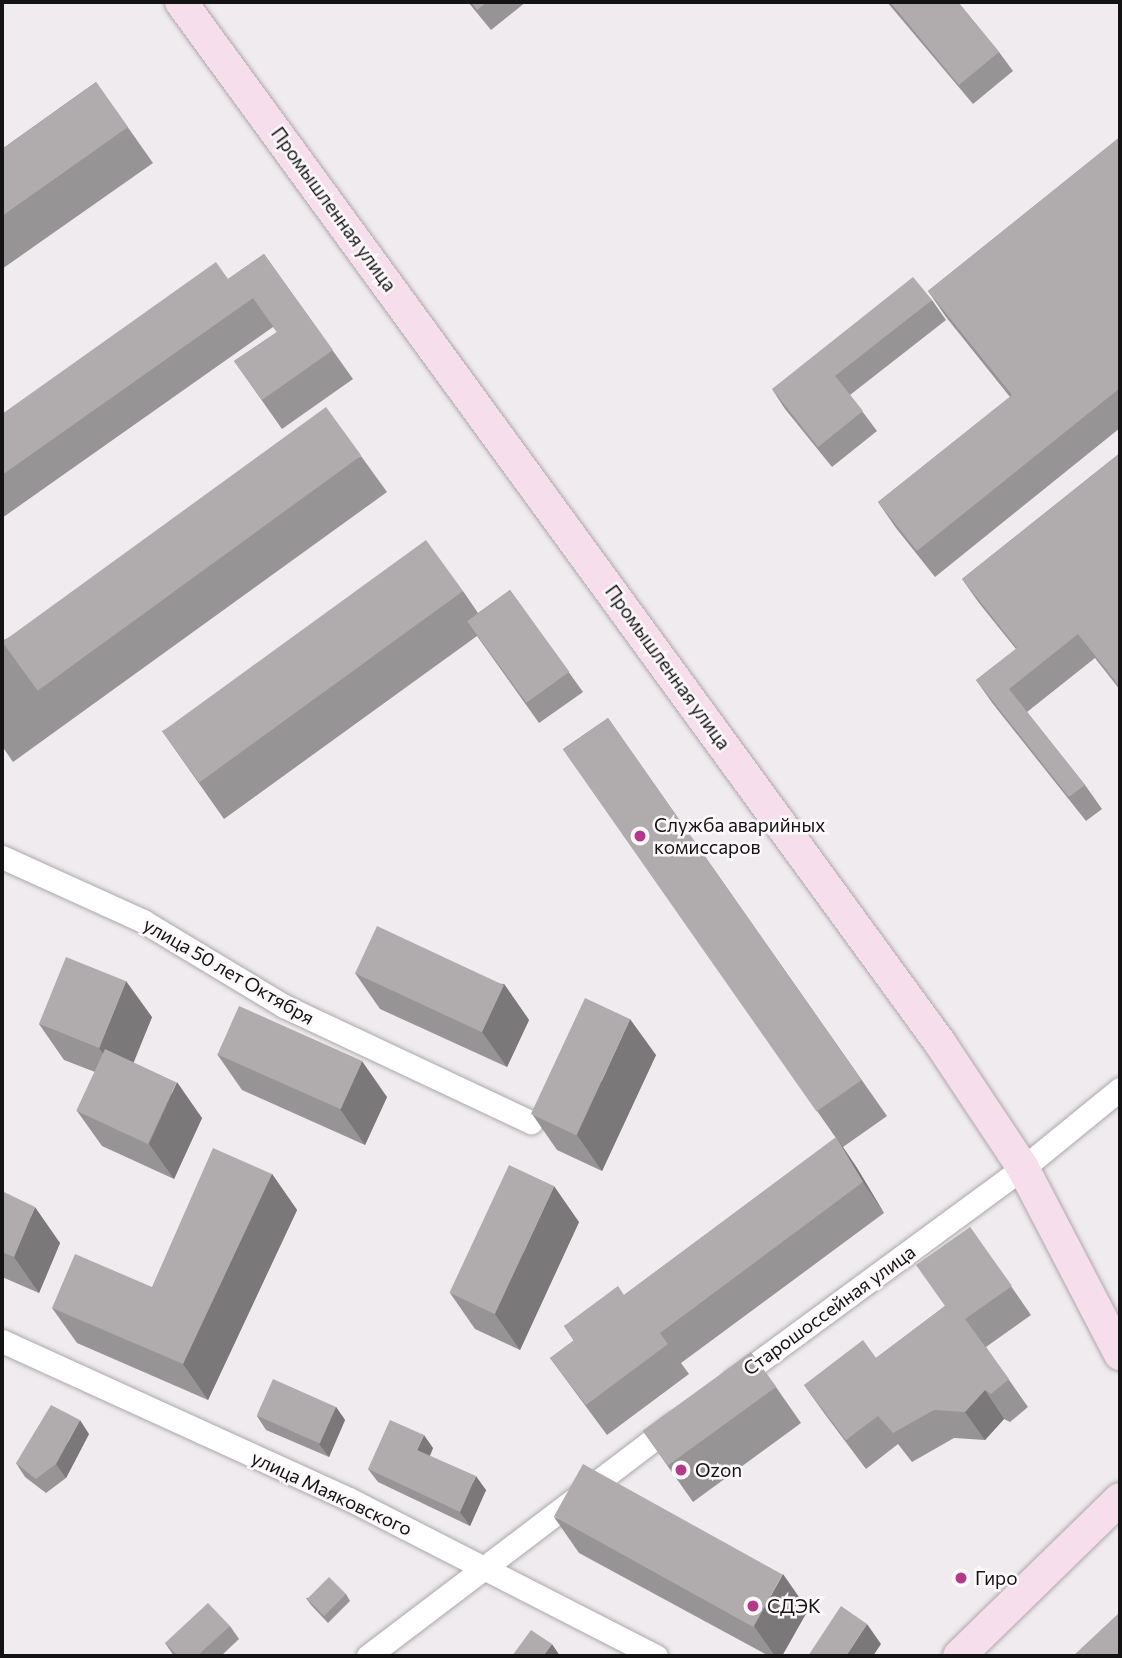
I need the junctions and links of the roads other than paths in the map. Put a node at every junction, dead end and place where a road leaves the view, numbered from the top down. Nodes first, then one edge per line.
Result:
1 (181, 2) edge
2 (2, 857) edge
3 (1120, 1089) edge
4 (531, 1122) dead end
5 (1024, 1168) junction
6 (2, 1341) edge
7 (1120, 1354) edge
8 (714, 1395) edge
9 (692, 1411) edge
10 (1120, 1499) edge
11 (481, 1566) junction
12 (368, 1656) edge
13 (656, 1656) edge
14 (959, 1656) edge

1 - 5 street, Промышленная улица
2 - 4 street, улица 50 лет Октября
3 - 5 street, Старошоссейная улица
5 - 7 street, Промышленная улица
5 - 8 street, Старошоссейная улица
6 - 11 street, улица Маяковского
9 - 11 street
10 - 14 street
11 - 12 street
11 - 13 street, улица Маяковского

